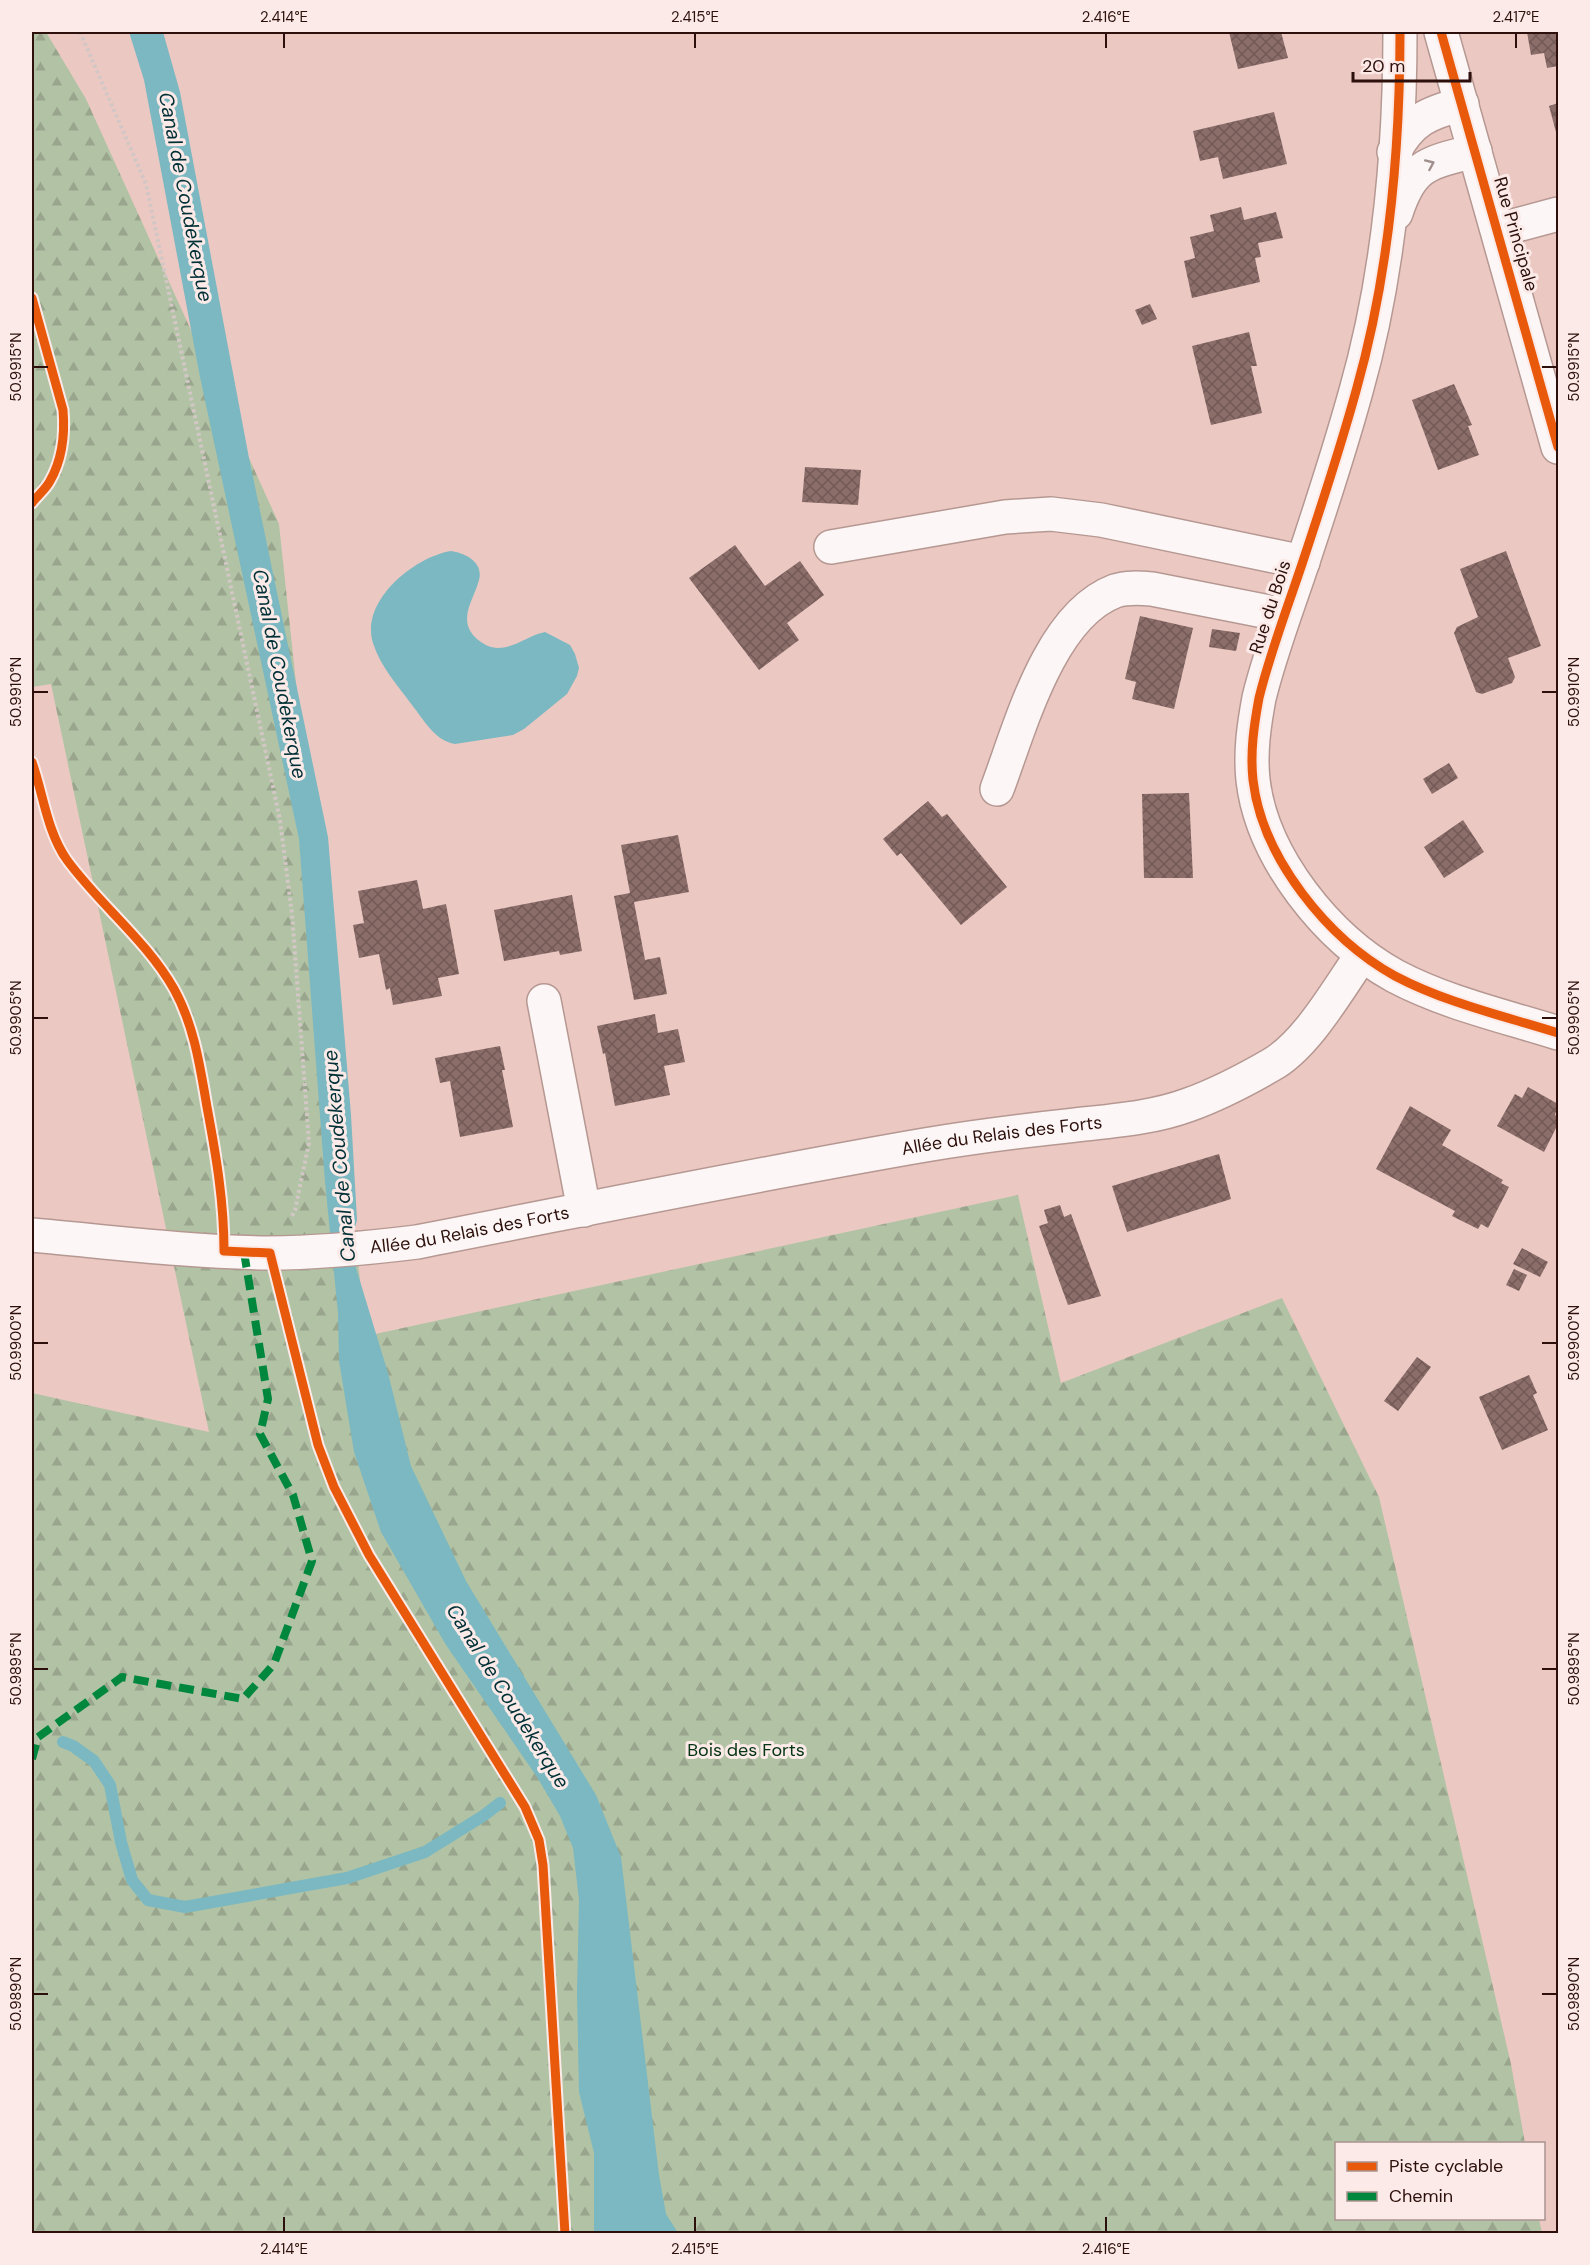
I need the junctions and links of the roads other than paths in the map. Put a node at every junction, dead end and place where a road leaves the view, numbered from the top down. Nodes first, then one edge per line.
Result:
1 (1400, 32) edge
2 (1441, 32) edge
3 (1462, 104) junction
4 (1475, 151) junction
5 (1394, 152) junction
6 (1558, 214) edge
7 (1498, 230) junction
8 (1385, 250) junction
9 (1558, 447) edge
10 (831, 547) dead end
11 (1303, 562) junction
12 (1284, 615) junction
13 (997, 789) dead end
14 (1362, 955) junction
15 (544, 1001) dead end
16 (1558, 1034) edge
17 (584, 1210) junction
18 (32, 1235) edge

1 - 5 street, Rue du Bois
2 - 3 street, Rue Principale
3 - 4 street, Rue Principale
3 - 5 street
4 - 7 street, Rue Principale
8 -> 4 street, Rue du Bois
5 - 8 street, Rue du Bois
6 - 7 street
7 - 9 street, Rue Principale
8 - 11 street, Rue du Bois
10 - 11 street
11 - 12 street, Rue du Bois
12 - 13 street
12 - 14 street, Rue du Bois
14 - 16 street, Rue du Bois
14 - 17 street, Allée du Relais des Forts
15 - 17 street, Allée du Relais des Forts
17 - 18 street, Allée du Relais des Forts

